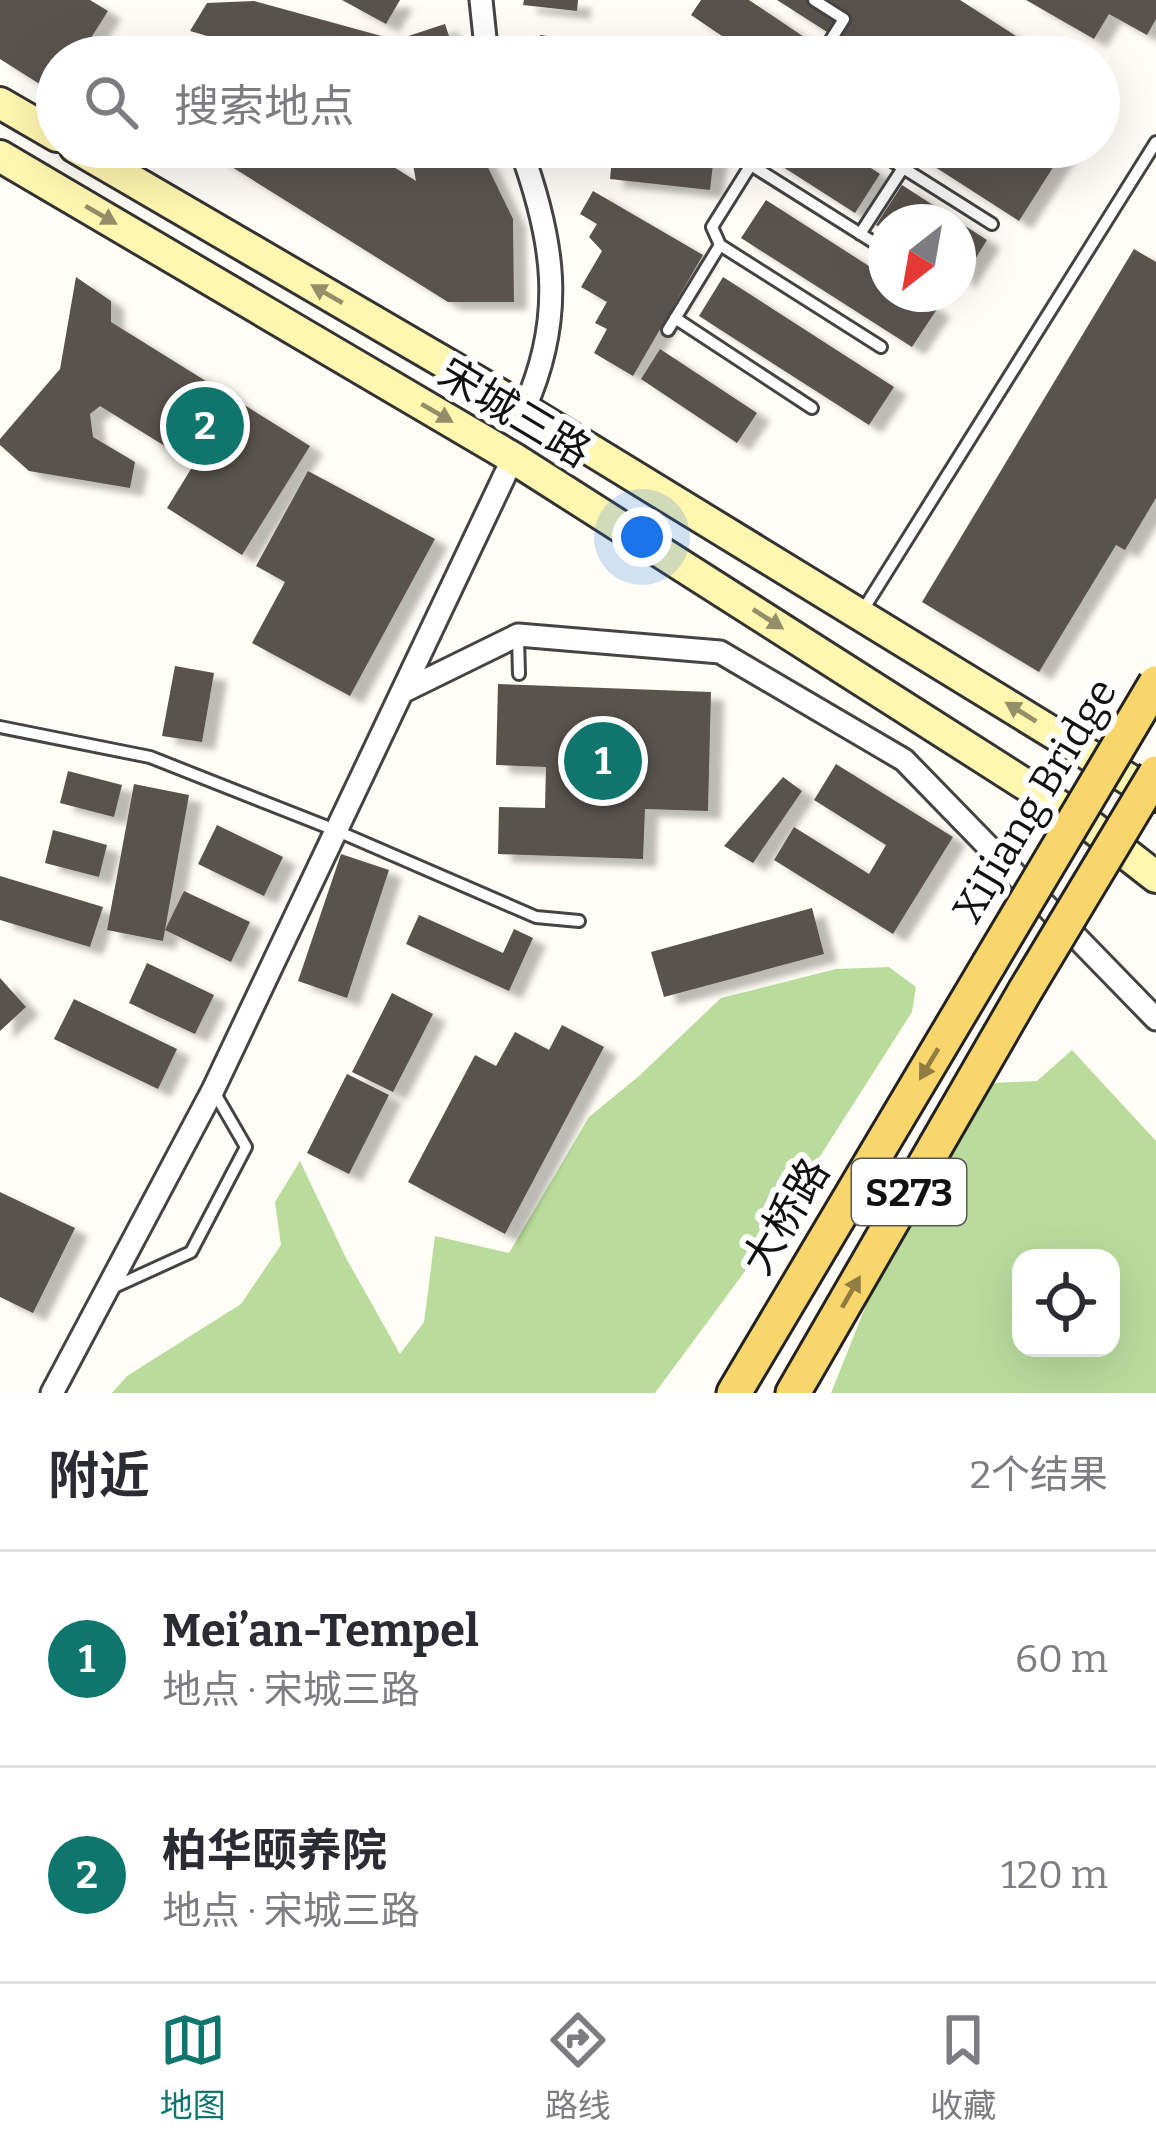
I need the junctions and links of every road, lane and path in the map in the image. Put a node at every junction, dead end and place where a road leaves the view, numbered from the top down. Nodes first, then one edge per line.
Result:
1 (481, 0) edge
2 (814, 0) edge
3 (485, 36) edge
4 (833, 36) edge
5 (0, 103) edge
6 (36, 124) edge
7 (1156, 142) edge
8 (0, 156) edge
9 (112, 168) edge
10 (527, 168) edge
11 (749, 168) edge
12 (756, 168) edge
13 (903, 168) joint
14 (992, 224) dead end
15 (860, 234) junction
16 (868, 239) edge
17 (720, 245) junction
18 (675, 318) junction
19 (668, 330) dead end
20 (881, 347) dead end
21 (812, 408) dead end
22 (524, 410) junction
23 (513, 458) junction
24 (861, 613) junction
25 (518, 634) junction
26 (519, 674) dead end
27 (1156, 682) edge
28 (403, 691) junction
29 (0, 727) edge
30 (1156, 773) edge
31 (1156, 796) edge
32 (1092, 826) junction
33 (335, 830) junction
34 (1156, 852) edge
35 (1156, 877) edge
36 (579, 921) dead end
37 (989, 964) joint
38 (1156, 1019) edge
39 (213, 1090) junction
40 (107, 1290) junction
41 (758, 1348) junction
42 (52, 1393) edge
43 (722, 1393) edge
44 (734, 1393) edge
45 (793, 1393) edge

1 - 3 street
2 - 4 lane
5 - 6 main road
7 - 24 lane
8 -> 23 main road, 宋城三路
22 -> 9 main road, 宋城三路
10 - 22 street
11 - 17 lane
12 - 15 lane
13 - 14 lane
13 - 15 lane
15 - 16 lane
17 - 18 lane
17 - 20 lane
18 - 19 lane
18 - 21 lane
22 - 24 main road, 宋城三路
23 - 28 street
23 -> 32 main road, 宋城三路
31 -> 24 main road, 宋城三路
25 - 26 lane
25 - 28 street
25 - 38 street
27 - 37 main road, XiJiang Bridge / S273, bridge
28 - 33 street
29 - 33 lane
45 -> 30 main road, S273, bridge
32 - 34 main road
32 - 35 main road, 宋城三路
33 - 36 lane
33 - 39 street
37 -> 41 main road, 大桥路 / S273
39 - 40 street
39 - 40 lane
40 - 42 street
41 - 43 main road
41 - 44 main road, 大桥路 / S273

